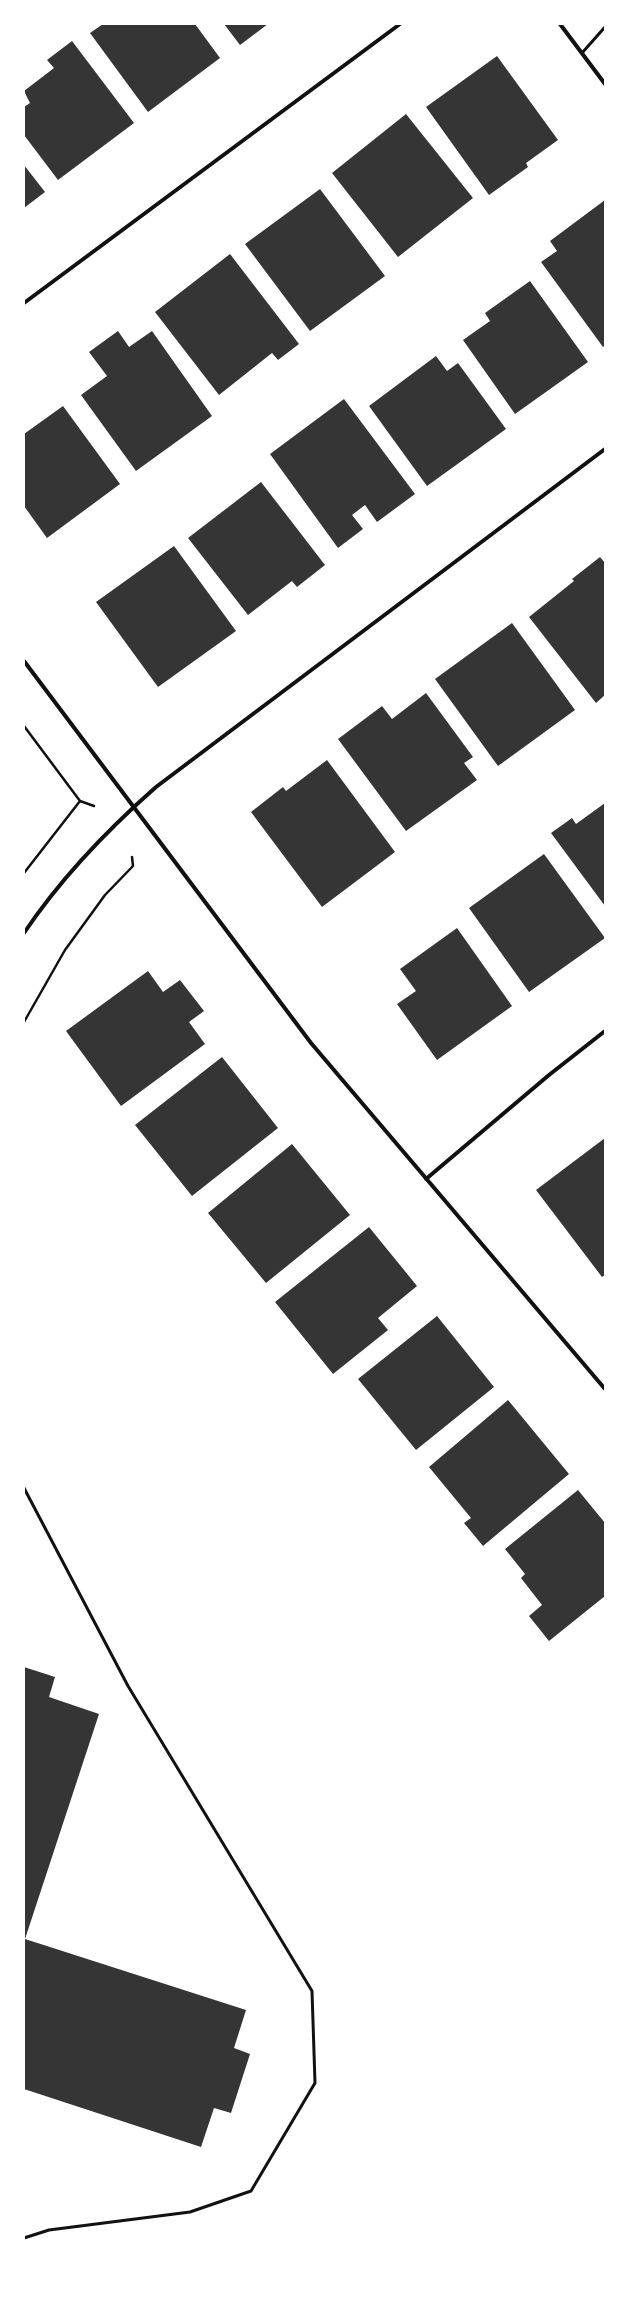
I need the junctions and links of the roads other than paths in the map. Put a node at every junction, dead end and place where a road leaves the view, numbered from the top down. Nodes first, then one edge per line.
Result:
1 (400, 24) edge
2 (560, 24) edge
3 (605, 27) edge
4 (582, 53) junction
5 (605, 84) edge
6 (24, 303) edge
7 (605, 449) edge
8 (24, 661) edge
9 (133, 806) junction
10 (24, 933) edge
11 (605, 1031) edge
12 (426, 1179) junction
13 (605, 1389) edge
14 (24, 1488) edge
15 (24, 2238) edge

1 - 6 street
2 - 4 street
3 - 4 lane
4 - 5 street
7 - 9 street
8 - 9 street
9 - 10 street
9 - 12 street
11 - 12 street
12 - 13 street
14 - 15 lane

